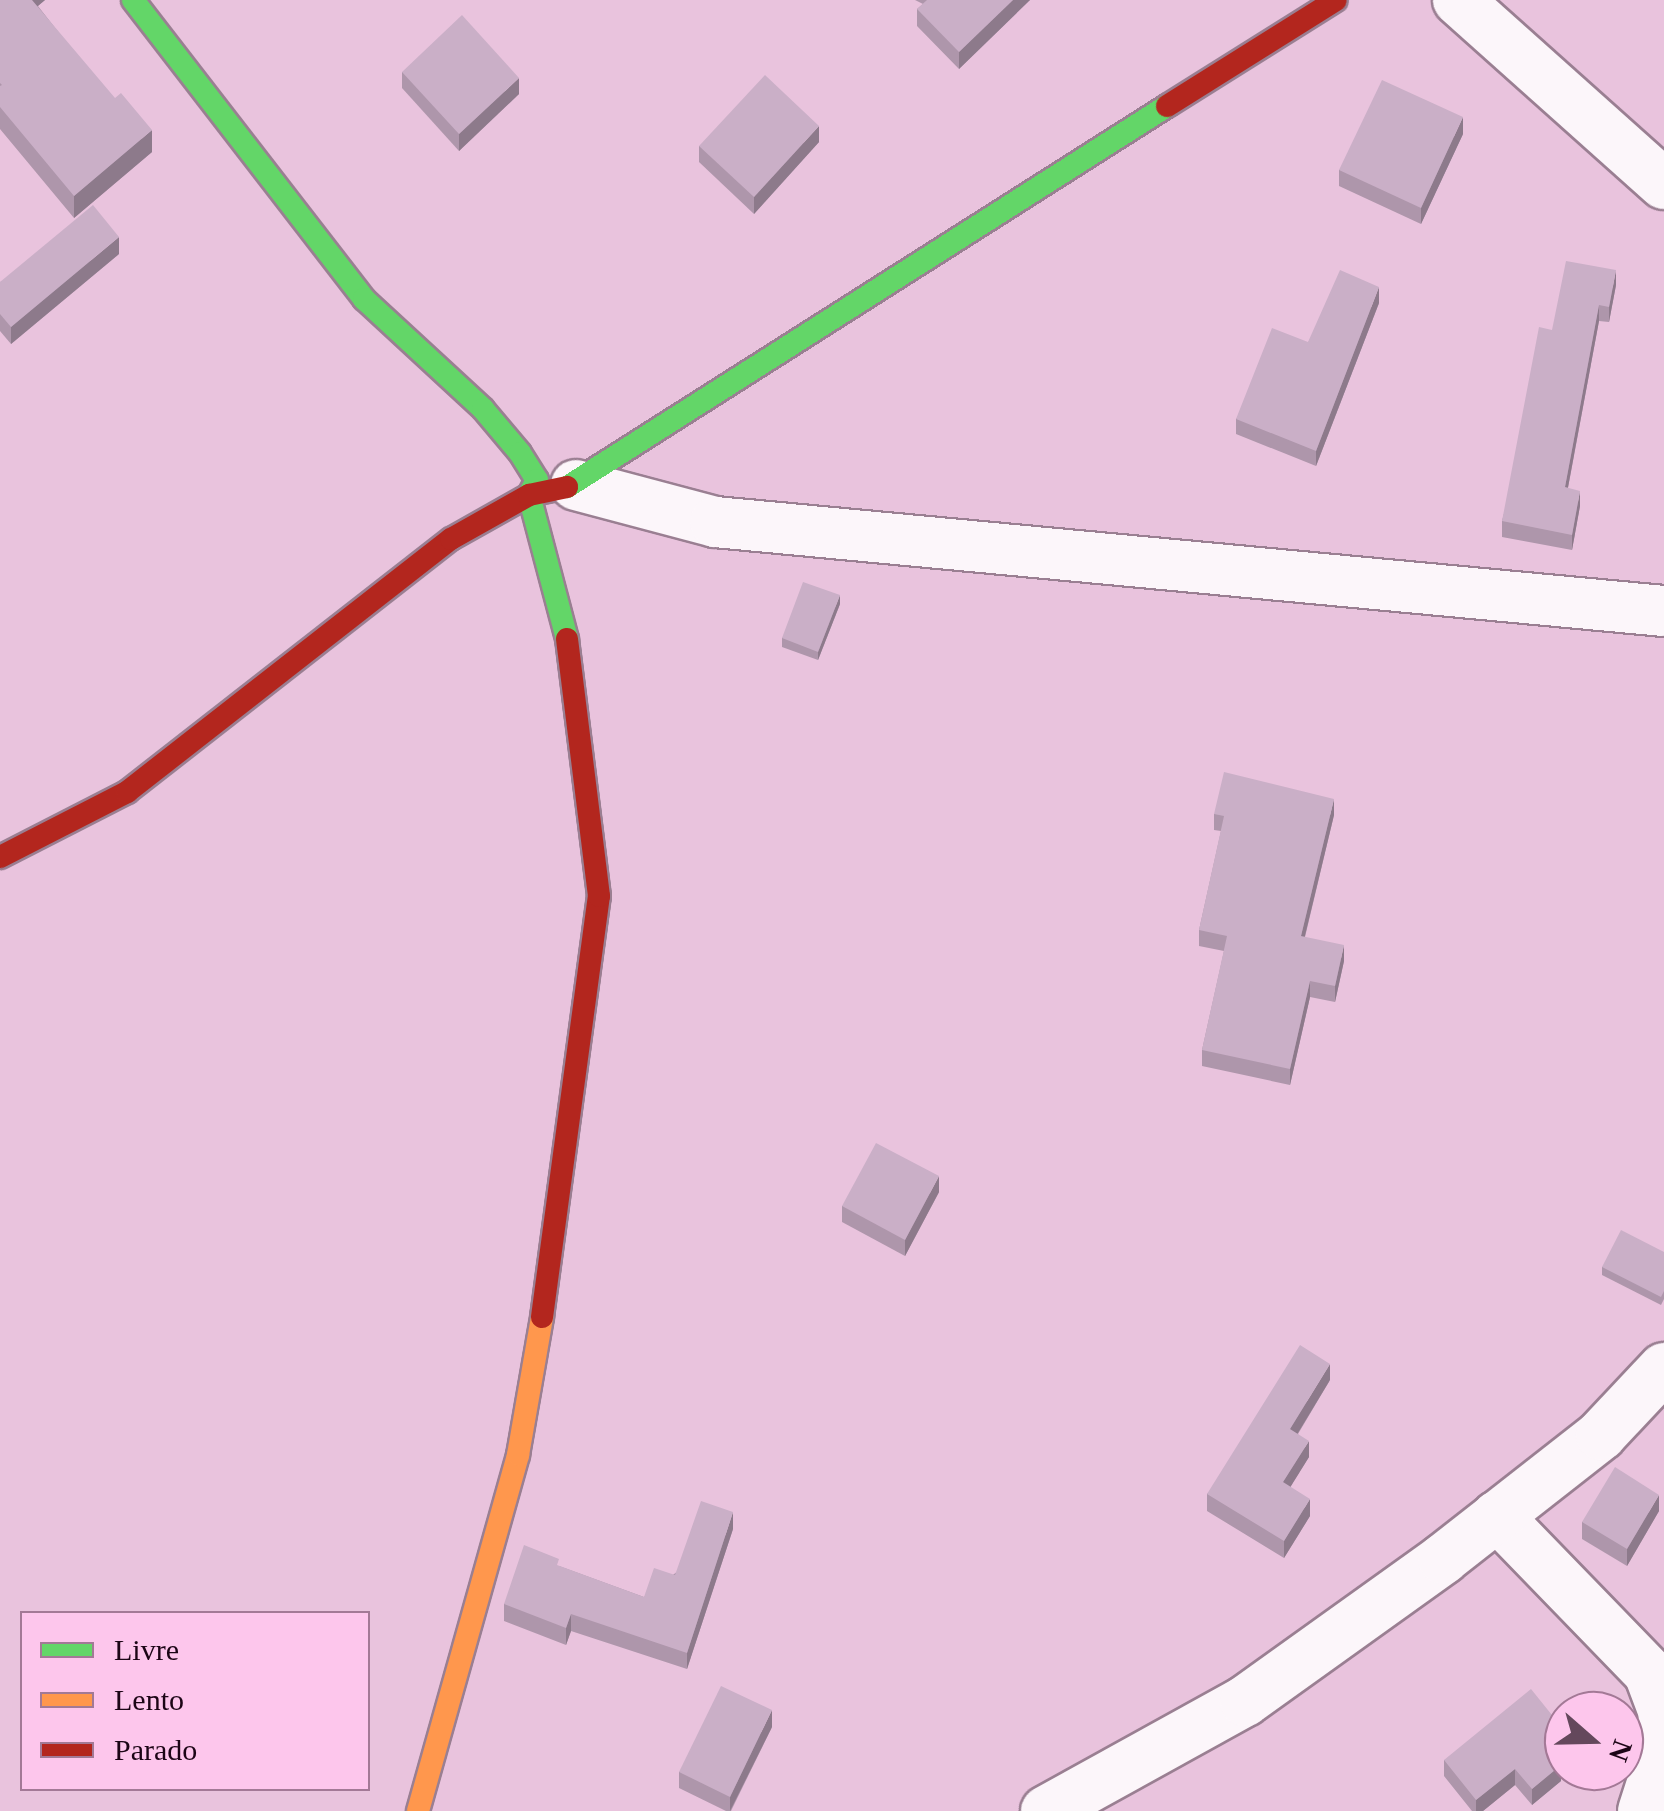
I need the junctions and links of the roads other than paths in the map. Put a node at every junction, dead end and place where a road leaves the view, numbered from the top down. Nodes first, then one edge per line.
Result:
1 (133, 0) edge
2 (1284, 0) edge
3 (1336, 0) edge
4 (1458, 0) edge
5 (1224, 69) junction
6 (1664, 184) edge
7 (552, 490) junction
8 (1664, 611) edge
9 (0, 858) edge
10 (1664, 1368) edge
11 (1497, 1516) junction
12 (418, 1811) edge
13 (1046, 1811) edge
14 (1643, 1811) edge

1 - 7 street
2 - 5 street
3 - 5 street
4 - 6 street
5 - 7 street
7 - 8 street
7 - 9 street
7 - 12 street
10 - 11 street
11 - 13 street
11 - 14 street

